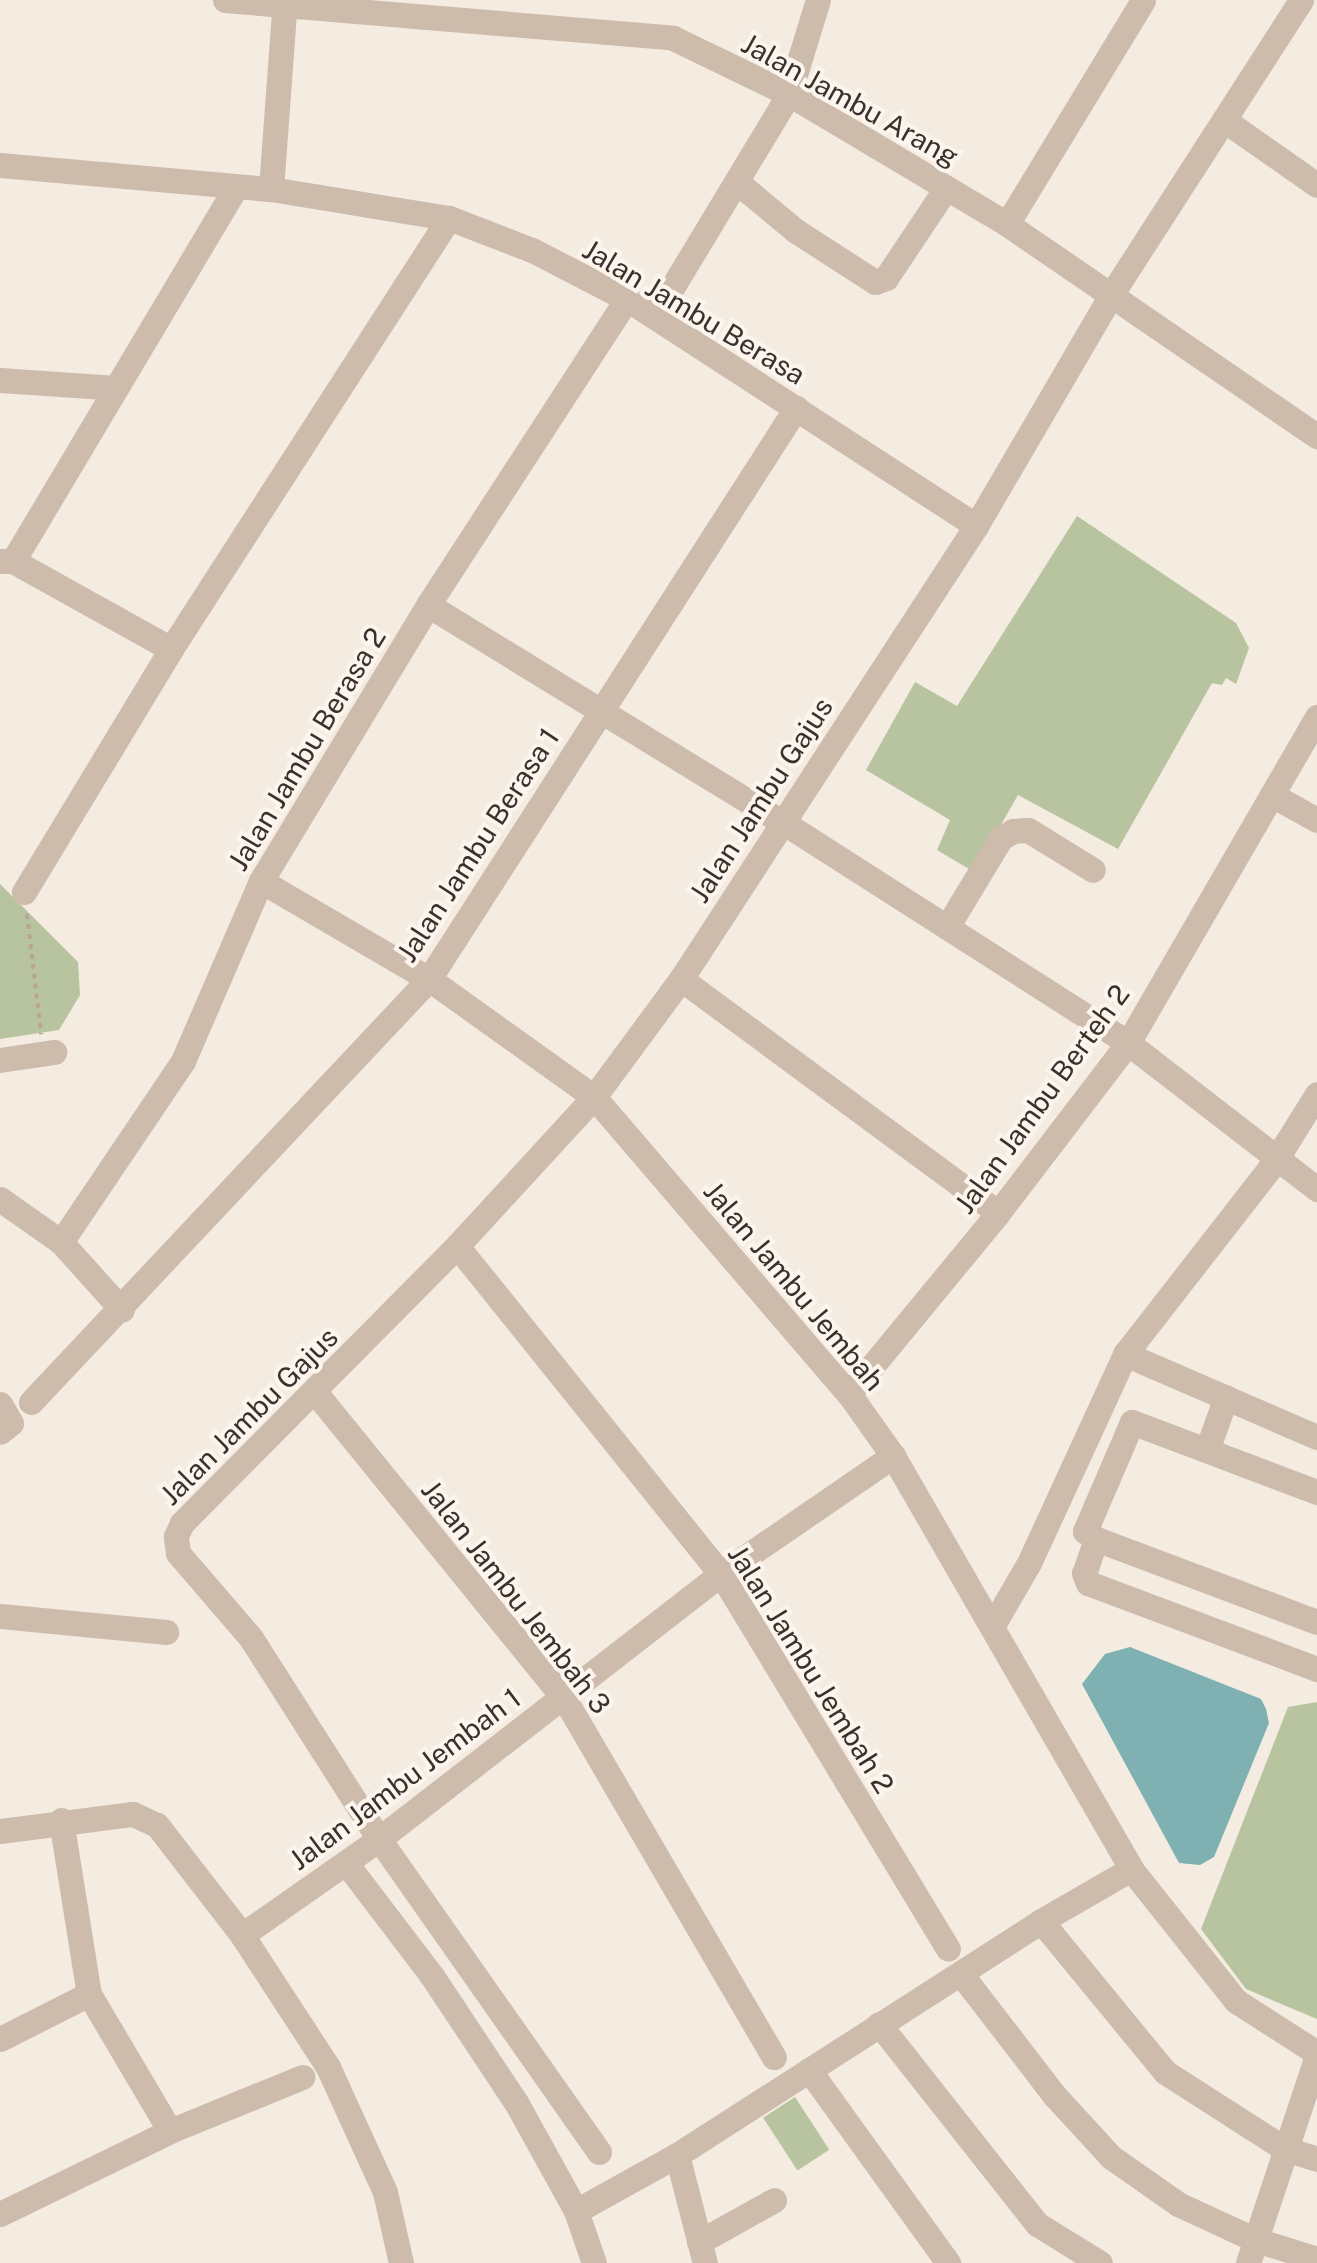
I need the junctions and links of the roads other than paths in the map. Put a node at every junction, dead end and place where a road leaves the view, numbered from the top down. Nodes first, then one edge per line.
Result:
1 (226, 0) edge
2 (818, 0) edge
3 (1144, 0) edge
4 (1301, 0) edge
5 (285, 3) edge
6 (789, 94) junction
7 (1224, 120) junction
8 (0, 165) edge
9 (738, 184) junction
10 (1317, 185) edge
11 (236, 187) junction
12 (946, 188) junction
13 (271, 189) junction
14 (450, 218) junction
15 (1008, 224) junction
16 (1111, 295) junction
17 (627, 299) junction
18 (655, 316) junction
19 (0, 380) edge
20 (116, 388) junction
21 (796, 408) junction
22 (1317, 436) edge
23 (976, 526) junction
24 (7, 561) edge
25 (428, 605) junction
26 (171, 649) junction
27 (601, 712) junction
28 (1317, 717) edge
29 (1272, 794) junction
30 (1317, 820) edge
31 (782, 821) junction
32 (1094, 870) dead end
33 (261, 881) junction
34 (24, 892) road end
35 (947, 927) junction
36 (430, 979) junction
37 (681, 979) junction
38 (1128, 1043) junction
39 (49, 1053) road end
40 (0, 1060) edge
41 (1317, 1094) edge
42 (594, 1097) junction
43 (1275, 1161) junction
44 (1317, 1190) edge
45 (0, 1200) edge
46 (998, 1213) junction
47 (62, 1242) junction
48 (457, 1246) junction
49 (122, 1310) junction
50 (1126, 1354) junction
51 (315, 1392) junction
52 (848, 1394) junction
53 (1226, 1397) junction
54 (32, 1402) dead end
55 (0, 1404) edge
56 (0, 1432) edge
57 (1317, 1438) edge
58 (1207, 1450) junction
59 (892, 1456) junction
60 (1317, 1492) edge
61 (1096, 1540) junction
62 (721, 1574) junction
63 (1192, 1576) junction
64 (1315, 1614) edge
65 (0, 1616) edge
66 (1174, 1616) junction
67 (993, 1625) junction
68 (166, 1632) dead end
69 (1317, 1669) edge
70 (564, 1698) junction
71 (0, 1804) edge
72 (62, 1820) junction
73 (7, 1829) edge
74 (379, 1839) junction
75 (346, 1863) junction
76 (1131, 1869) junction
77 (1042, 1921) junction
78 (242, 1935) junction
79 (948, 1949) dead end
80 (961, 1974) junction
81 (89, 1994) junction
82 (878, 2024) junction
83 (0, 2039) edge
84 (1317, 2054) edge
85 (774, 2057) dead end
86 (808, 2070) junction
87 (302, 2077) dead end
88 (550, 2082) junction
89 (516, 2104) junction
90 (170, 2131) junction
91 (1285, 2149) junction
92 (599, 2152) dead end
93 (677, 2154) junction
94 (1317, 2160) edge
95 (774, 2200) dead end
96 (576, 2211) junction
97 (0, 2214) edge
98 (702, 2252) edge
99 (1252, 2252) edge
100 (1317, 2260) edge
101 (401, 2263) edge
102 (594, 2263) edge
103 (948, 2263) edge
104 (1100, 2263) edge

1 - 5 street, Jalan Jambu Arang
2 - 6 street
3 - 15 street
4 - 7 street, Jalan Jambu Gajus
5 - 6 street, Jalan Jambu Arang
5 - 13 street
6 - 9 street
6 - 12 street, Jalan Jambu Arang
7 - 10 street
7 - 16 street, Jalan Jambu Gajus
8 - 11 street, Jalan Jambu Berasa
9 - 12 street
9 - 18 street
11 - 13 street, Jalan Jambu Berasa
11 - 20 street
12 - 15 street, Jalan Jambu Arang
13 - 14 street, Jalan Jambu Berasa
14 - 17 street, Jalan Jambu Berasa
14 - 26 street
15 - 16 street, Jalan Jambu Arang
16 - 22 street, Jalan Jambu Arang
16 - 23 street, Jalan Jambu Gajus
17 - 18 street, Jalan Jambu Berasa
17 - 25 street, Jalan Jambu Berasa 2
18 - 21 street, Jalan Jambu Berasa
19 - 20 street
20 - 24 street
21 - 23 street, Jalan Jambu Berasa
21 - 27 street, Jalan Jambu Berasa 1
23 - 31 street, Jalan Jambu Gajus
24 - 26 street
25 - 27 street
25 - 33 street, Jalan Jambu Berasa 2
26 - 34 street
27 - 31 street
27 - 36 street, Jalan Jambu Berasa 1
28 - 29 street, Jalan Jambu Berteh 2
29 - 30 street
29 - 38 street, Jalan Jambu Berteh 2
31 - 35 street
31 - 37 street, Jalan Jambu Gajus
32 - 35 street
33 - 36 street, Jalan Jambu Jembah
33 - 47 street, Jalan Jambu Berasa 2
35 - 38 street
36 - 42 street, Jalan Jambu Jembah
36 - 49 street, Jalan Jambu Berasa 1
37 - 42 street, Jalan Jambu Gajus
37 - 46 street
38 - 43 street
38 - 46 street, Jalan Jambu Berteh 2
39 - 40 street
41 - 43 street
42 - 48 street, Jalan Jambu Gajus
42 - 52 street, Jalan Jambu Jembah
43 - 44 street
43 - 50 street
45 - 47 street
46 - 52 street, Jalan Jambu Berteh 2
47 - 49 street
48 - 51 street, Jalan Jambu Gajus
48 - 62 street, Jalan Jambu Jembah 2
49 - 54 street, Jalan Jambu Berasa 1
50 - 53 street
50 - 67 street
51 - 70 street, Jalan Jambu Jembah 3
51 - 74 street, Jalan Jambu Gajus
52 - 59 street, Jalan Jambu Jembah
53 - 57 street
53 - 58 street
55 - 56 street
58 - 60 street
58 - 61 street
59 - 62 street, Jalan Jambu Jembah 1
59 - 67 street, Jalan Jambu Jembah
61 - 63 street
61 - 66 street
62 - 70 street, Jalan Jambu Jembah 1
62 - 79 street, Jalan Jambu Jembah 2
63 - 64 street
63 - 66 street
65 - 68 street
66 - 69 street
67 - 76 street, Jalan Jambu Jembah
70 - 74 street, Jalan Jambu Jembah 1
70 - 85 street, Jalan Jambu Jembah 3
71 - 73 street
72 - 73 street
72 - 78 street
72 - 81 street
74 - 75 street, Jalan Jambu Jembah 1
74 - 88 street
75 - 78 street, Jalan Jambu Jembah 1
75 - 89 street
76 - 77 street
76 - 84 street, Jalan Jambu Jembah
77 - 80 street
77 - 91 street
78 - 101 street
80 - 82 street
80 - 99 street
81 - 83 street
81 - 90 street
82 - 86 street
82 - 104 street
84 - 91 street
86 - 93 street
86 - 103 street
87 - 90 street
88 - 89 street
88 - 92 street
89 - 96 street
90 - 97 street
91 - 94 street
91 - 99 street
93 - 96 street
93 - 98 street
95 - 98 street
96 - 102 street
99 - 100 street

